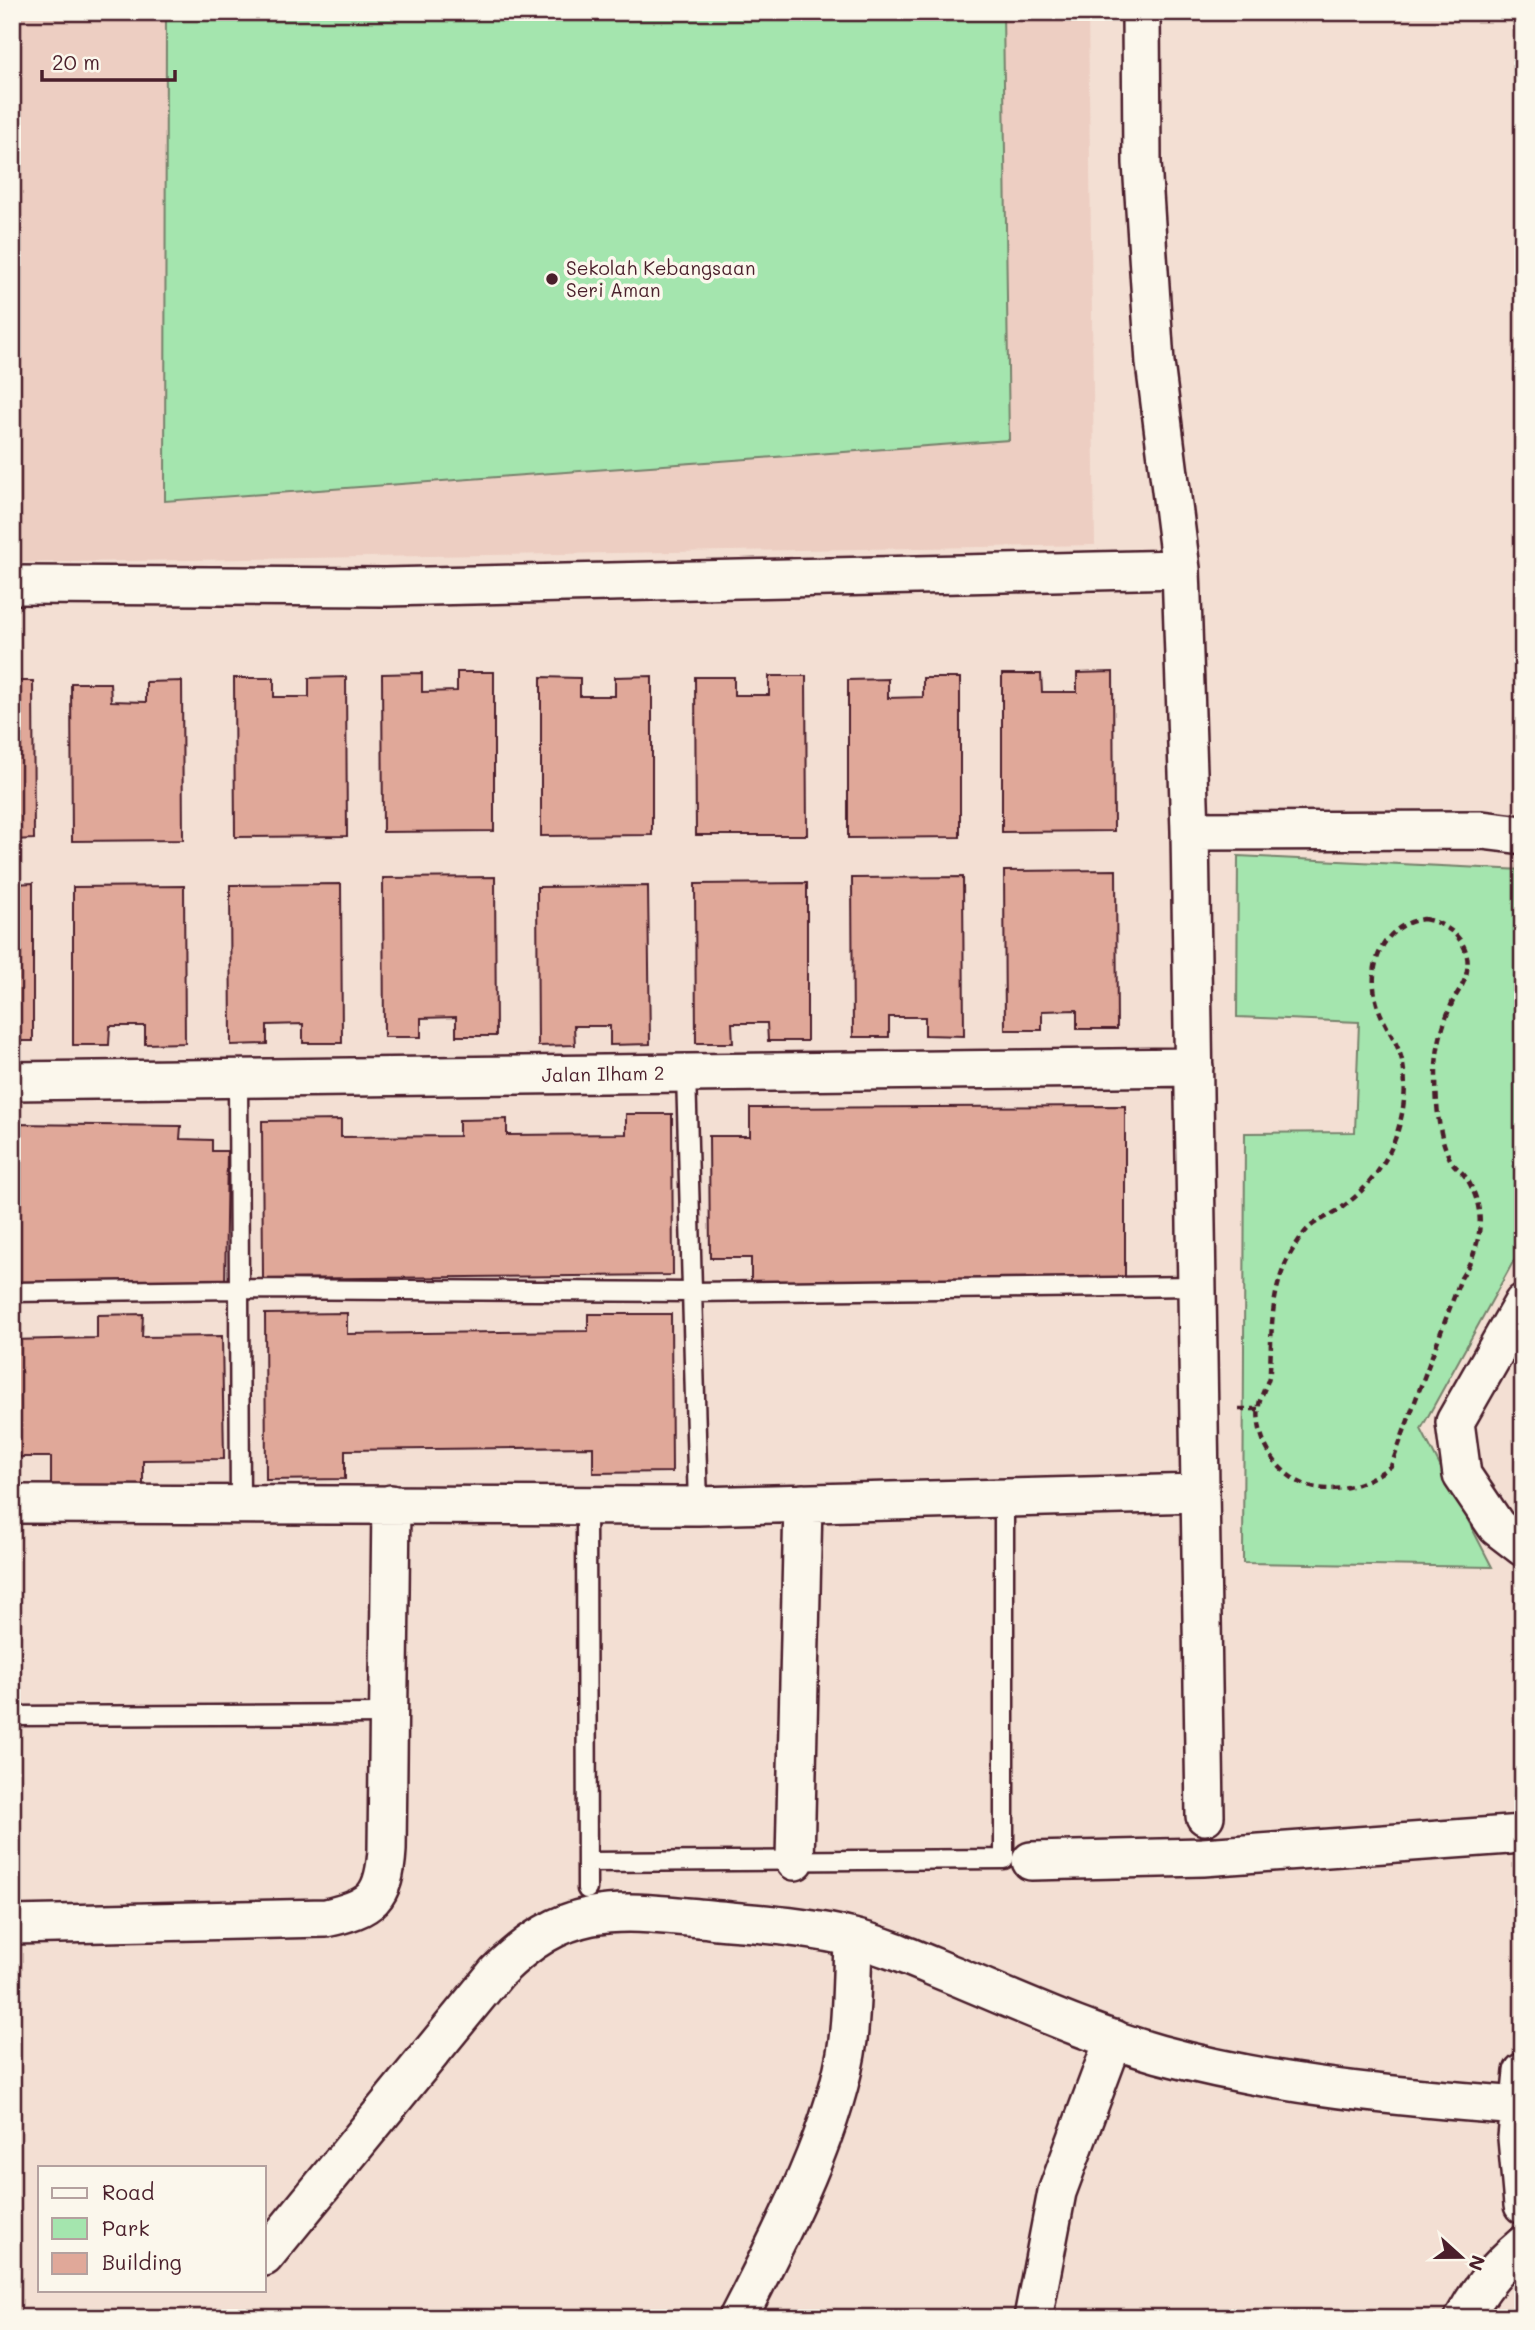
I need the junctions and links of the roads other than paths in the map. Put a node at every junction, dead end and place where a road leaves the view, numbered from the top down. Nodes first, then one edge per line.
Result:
1 (1141, 12) edge
2 (1181, 569) junction
3 (12, 585) edge
4 (1190, 831) junction
5 (1523, 835) edge
6 (1194, 1067) junction
7 (686, 1073) junction
8 (239, 1078) junction
9 (12, 1081) edge
10 (1197, 1286) junction
11 (239, 1289) junction
12 (12, 1292) edge
13 (692, 1292) junction
14 (1523, 1303) edge
15 (1200, 1493) junction
16 (1004, 1497) junction
17 (240, 1503) junction
18 (803, 1503) junction
19 (12, 1504) edge
20 (391, 1504) junction
21 (586, 1506) junction
22 (698, 1506) junction
23 (1523, 1547) edge
24 (389, 1714) junction
25 (12, 1716) edge
26 (1205, 1816) dead end
27 (1523, 1834) edge
28 (795, 1861) junction
29 (1031, 1861) dead end
30 (587, 1862) junction
31 (587, 1889) dead end
32 (12, 1925) edge
33 (853, 1938) junction
34 (1114, 2039) junction
35 (1521, 2089) edge
36 (1523, 2205) edge
37 (1523, 2245) edge
38 (266, 2255) edge
39 (738, 2318) edge
40 (1032, 2318) edge
41 (1464, 2318) edge

1 - 2 street
2 - 3 street
2 - 4 street
4 - 5 street
4 - 6 street
6 - 7 street, Jalan Ilham 2
6 - 10 street
7 - 8 street, Jalan Ilham 2
7 - 13 lane
8 - 9 street, Jalan Ilham 2
8 - 11 lane
10 - 13 lane
10 - 15 street
11 - 12 lane
11 - 13 lane
11 - 17 lane
13 - 22 lane
14 - 23 street
15 - 16 street
15 - 26 street
16 - 18 street
16 - 28 lane
17 - 19 street
17 - 20 street
18 - 22 street
18 - 28 street
20 - 21 street
20 - 24 street
21 - 22 street
21 - 30 lane
24 - 25 lane
24 - 32 street
27 - 29 street
28 - 30 lane
30 - 31 lane
33 - 34 street
33 - 38 street
33 - 39 street
34 - 35 street
34 - 40 street
35 - 36 street
37 - 41 street

